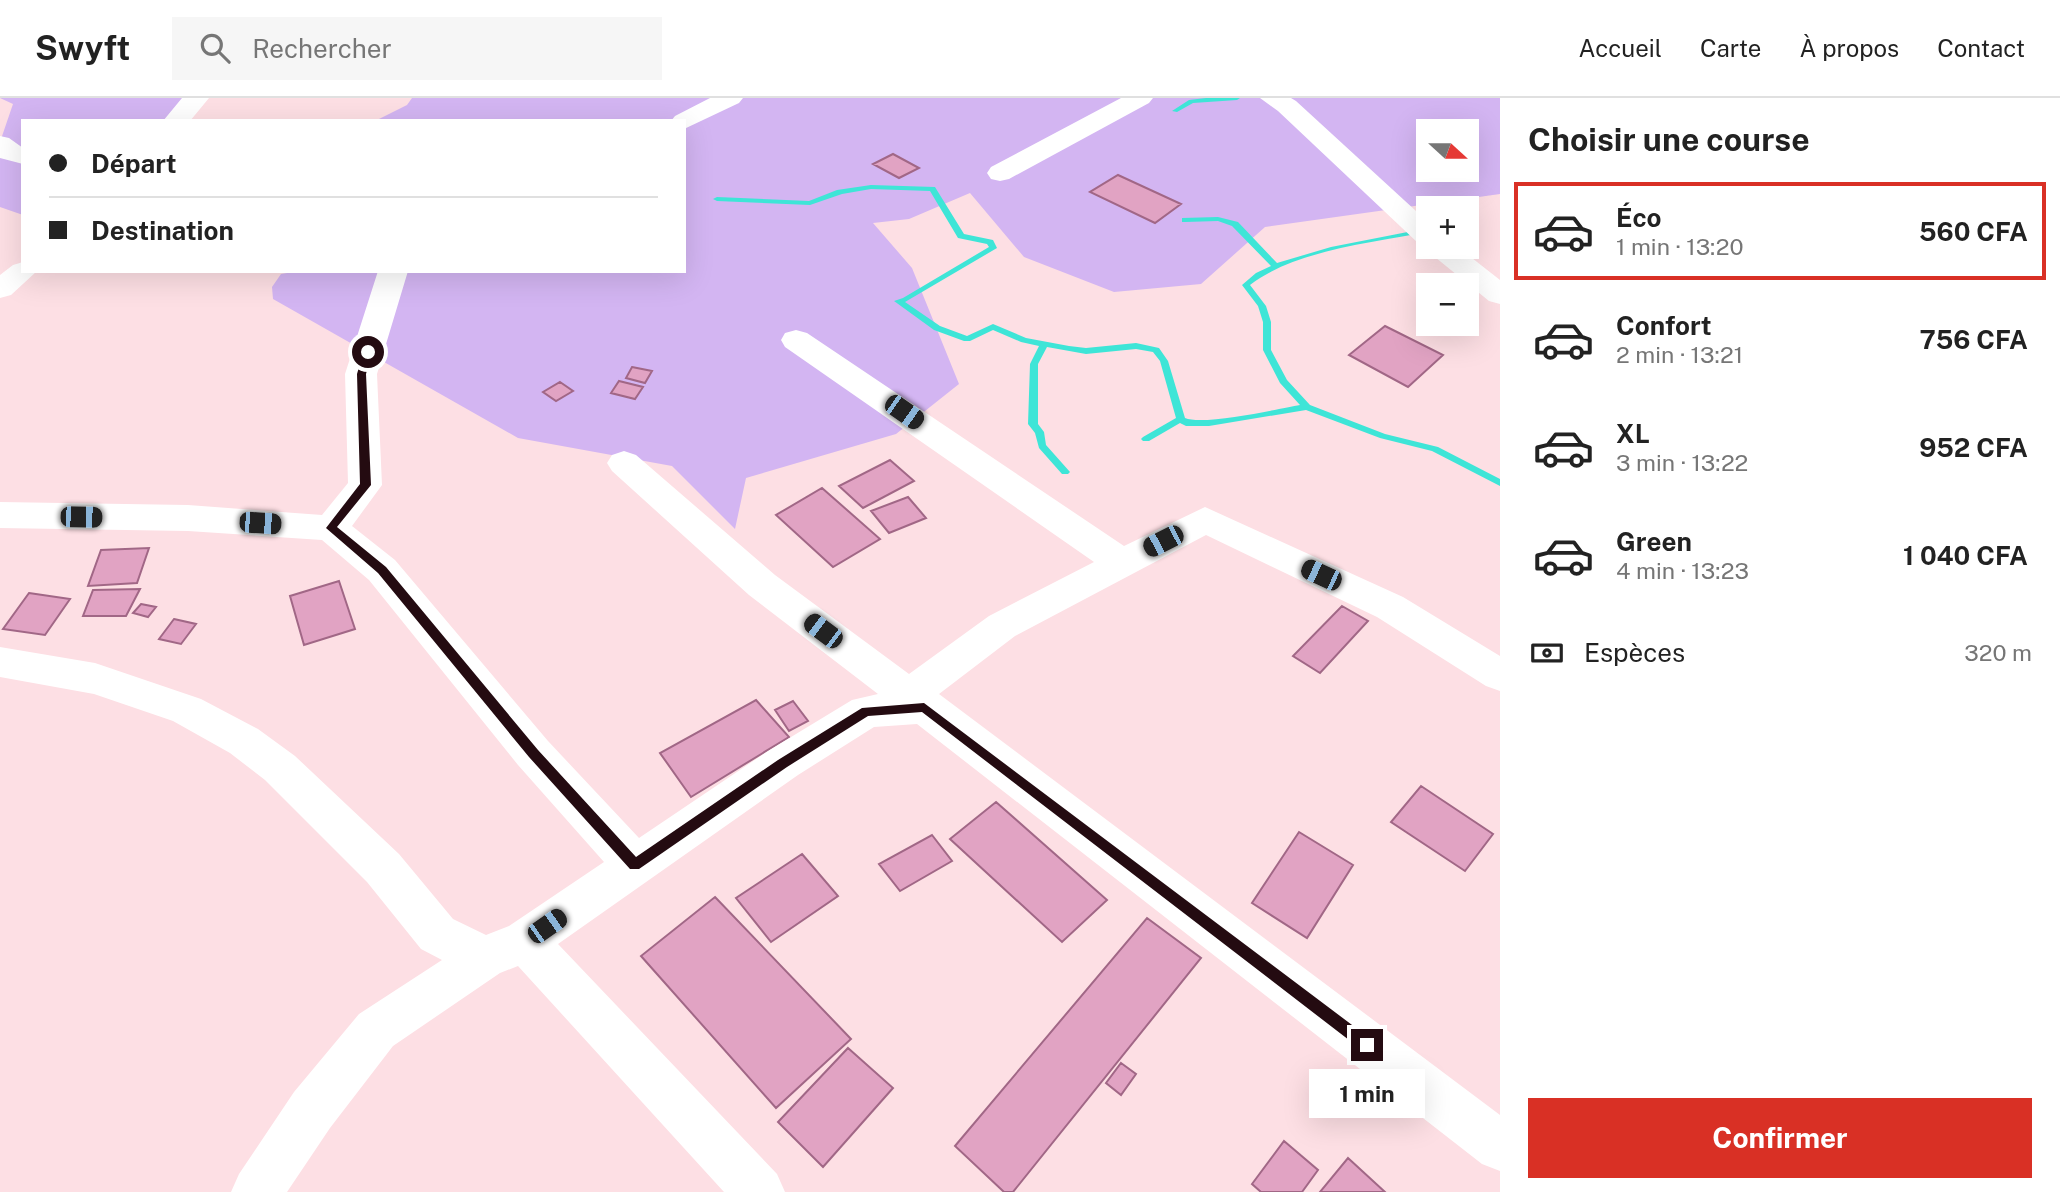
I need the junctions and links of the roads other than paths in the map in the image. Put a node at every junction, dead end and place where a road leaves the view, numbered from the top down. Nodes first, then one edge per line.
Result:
1 (196, 98) edge
2 (730, 98) edge
3 (1140, 98) edge
4 (1273, 98) edge
5 (178, 119) edge
6 (686, 120) edge
7 (0, 144) edge
8 (21, 156) edge
9 (1000, 173) dead end
10 (1416, 226) edge
11 (1455, 259) edge
12 (21, 273) edge
13 (392, 273) edge
14 (0, 289) edge
15 (1500, 295) edge
16 (796, 340) dead end
17 (624, 463) dead end
18 (0, 515) edge
19 (331, 528) junction
20 (1121, 562) junction
21 (0, 662) edge
22 (1500, 675) edge
23 (924, 708) junction
24 (635, 865) junction
25 (504, 950) junction
26 (1500, 1146) edge
27 (257, 1192) edge
28 (759, 1192) edge

1 - 5 street
2 - 6 street
3 - 9 street
4 - 10 street
7 - 8 street
11 - 15 street
12 - 14 street
13 - 19 street
16 - 20 street
17 - 23 street
18 - 19 street
19 - 24 street
20 - 22 street
20 - 23 street
21 - 25 street
23 - 24 street
23 - 26 street
24 - 25 street
25 - 27 street
25 - 28 street

